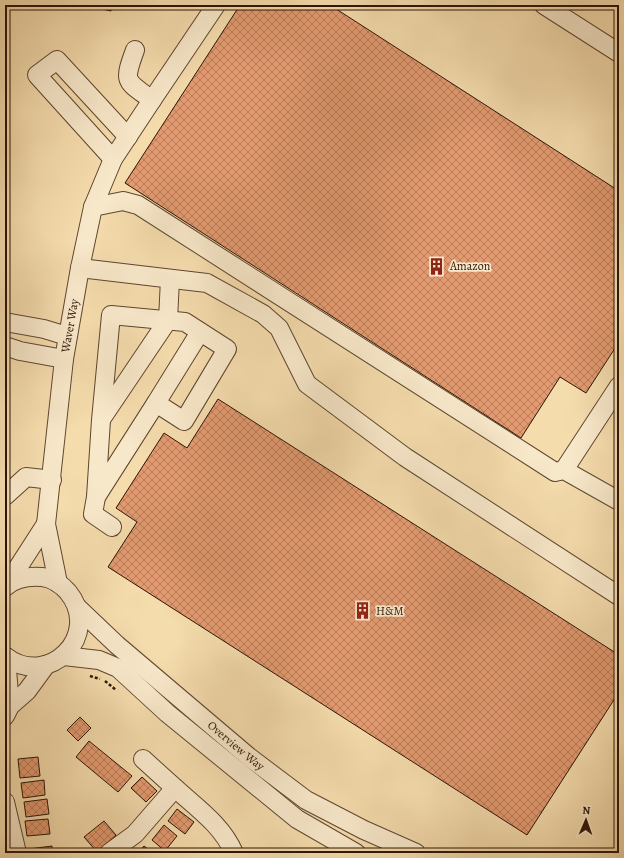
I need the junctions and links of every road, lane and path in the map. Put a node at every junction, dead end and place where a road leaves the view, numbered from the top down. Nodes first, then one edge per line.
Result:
1 (216, 5) edge
2 (544, 5) edge
3 (135, 50) dead end
4 (619, 53) edge
5 (152, 100) junction
6 (128, 137) junction
7 (114, 159) junction
8 (93, 207) junction
9 (80, 268) junction
10 (170, 279) junction
11 (168, 320) junction
12 (5, 322) edge
13 (200, 332) junction
14 (68, 336) junction
15 (5, 346) edge
16 (64, 359) junction
17 (619, 386) edge
18 (156, 403) junction
19 (101, 420) junction
20 (564, 470) junction
21 (52, 480) junction
22 (5, 496) edge
23 (96, 497) junction
24 (619, 501) edge
25 (46, 524) junction
26 (112, 527) dead end
27 (58, 583) junction
28 (6, 586) edge
29 (619, 596) edge
30 (77, 607) junction
31 (64, 656) junction
32 (6, 657) edge
33 (46, 665) junction
34 (84, 674) dead end
35 (116, 690) dead end
36 (7, 711) edge
37 (142, 759) dead end
38 (175, 788) junction
39 (5, 802) edge
40 (17, 853) edge
41 (109, 853) edge
42 (234, 853) edge
43 (356, 853) edge
44 (416, 853) edge

1 - 5 street, Waver Way
2 - 4 street
3 - 5 street
5 - 6 street, Waver Way
6 - 7 street, Waver Way
6 - 7 street
7 - 8 street, Waver Way
8 - 9 street, Waver Way
8 - 20 street
9 - 10 street
9 - 14 street, Waver Way
10 - 11 street
10 - 29 street
11 - 13 street
11 - 19 street
11 - 19 street
12 - 14 street
13 - 18 street
13 - 18 street
14 - 16 street, Waver Way
15 - 16 street
16 - 21 street, Waver Way
17 - 20 street
18 - 23 street
19 - 23 street
20 - 24 street
21 - 22 street
21 - 25 street, Waver Way
23 - 26 street
25 - 27 street, Waver Way
25 - 28 street, Waver Way
27 - 28 street
27 - 30 street
30 - 31 street
30 - 44 street, Overview Way
31 - 33 street
31 - 43 street, Overview Way
32 - 33 street
32 - 36 street
33 - 36 street
34 - 35 path
37 - 38 street
38 - 41 street
38 - 42 street
39 - 40 street

